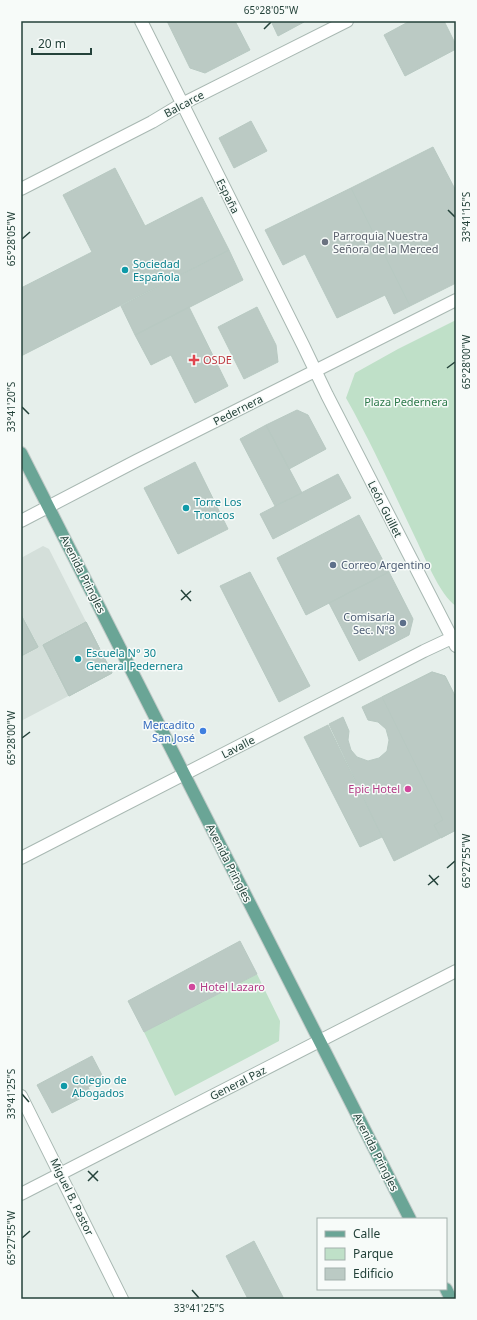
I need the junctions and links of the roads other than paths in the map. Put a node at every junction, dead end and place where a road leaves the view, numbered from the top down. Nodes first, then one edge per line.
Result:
1 (141, 21) edge
2 (347, 21) edge
3 (182, 104) junction
4 (21, 189) edge
5 (456, 300) edge
6 (315, 371) junction
7 (21, 453) edge
8 (48, 507) junction
9 (21, 521) edge
10 (455, 640) edge
11 (184, 775) junction
12 (21, 858) edge
13 (456, 972) edge
14 (320, 1041) junction
15 (21, 1096) edge
16 (61, 1174) junction
17 (21, 1194) edge
18 (409, 1218) edge
19 (446, 1290) edge
20 (122, 1299) edge
21 (451, 1299) edge

1 - 3 street, España
2 - 3 street, Balcarce
3 - 4 street, Balcarce
3 - 6 street, España
5 - 6 street, Pedernera
6 - 8 street, Pedernera
6 - 10 street, León Guillet
7 - 8 main road, Avenida Pringles
8 - 9 street, Pedernera
8 - 11 main road, Avenida Pringles
10 - 11 street, Lavalle
11 - 12 street, Lavalle
11 - 14 main road, Avenida Pringles
13 - 14 street, General Paz
14 - 16 street, General Paz
14 - 18 main road, Avenida Pringles
15 - 16 street, Miguel B. Pastor
16 - 17 street, General Paz
16 - 20 street, Miguel B. Pastor
19 - 21 main road

